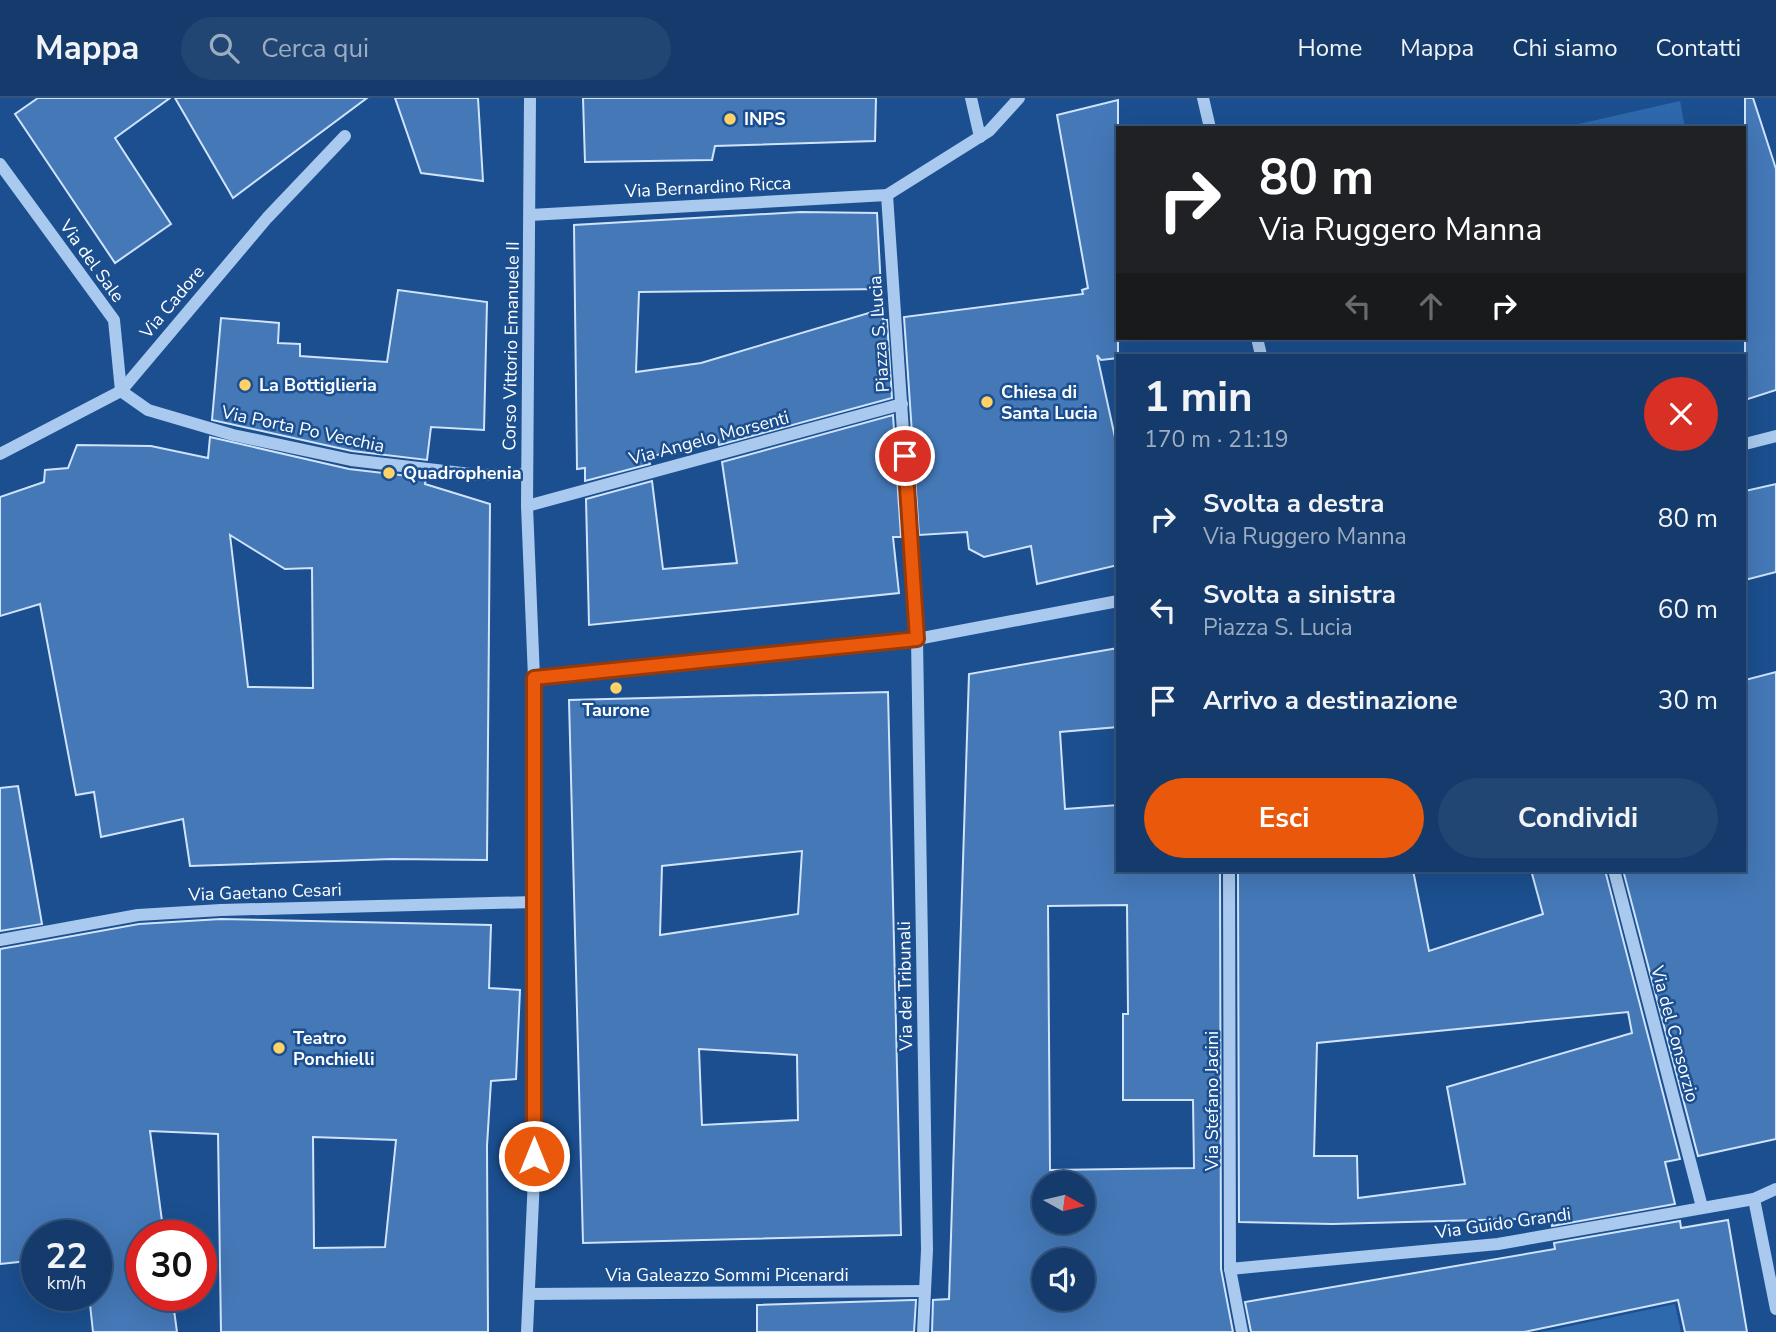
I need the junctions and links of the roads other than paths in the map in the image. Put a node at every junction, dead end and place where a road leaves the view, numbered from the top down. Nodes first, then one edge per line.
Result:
1 (530, 98) edge
2 (971, 98) edge
3 (1019, 98) edge
4 (1203, 98) edge
5 (1210, 126) edge
6 (345, 136) dead end
7 (980, 137) junction
8 (0, 164) edge
9 (887, 195) junction
10 (530, 215) junction
11 (121, 391) junction
12 (902, 404) junction
13 (1776, 436) edge
14 (1746, 444) edge
15 (0, 454) edge
16 (527, 474) junction
17 (527, 506) junction
18 (1116, 601) edge
19 (917, 639) junction
20 (534, 678) junction
21 (1229, 872) edge
22 (1615, 872) edge
23 (534, 902) junction
24 (0, 940) edge
25 (1776, 1189) edge
26 (1754, 1199) junction
27 (1703, 1207) junction
28 (1230, 1269) junction
29 (925, 1290) junction
30 (529, 1294) junction
31 (1776, 1309) edge
32 (527, 1332) edge
33 (923, 1332) edge
34 (1242, 1332) edge

1 - 10 street, Corso Vittorio Emanuele II
2 - 7 street
3 - 7 street
4 - 5 street
6 - 11 street, Via Cadore
7 - 9 street
8 - 11 street, Via del Sale
9 - 10 street, Via Bernardino Ricca
9 - 12 street, Piazza S. Lucia
10 - 16 street, Corso Vittorio Emanuele II
11 - 15 street, Via Cadore
11 - 16 street, Via Porta Po Vecchia
12 - 17 street, Via Angelo Morsenti
12 - 19 street, Piazza S. Lucia
13 - 14 street
16 - 17 street, Corso Vittorio Emanuele II
17 - 20 street, Corso Vittorio Emanuele II
18 - 19 street
19 - 20 street
19 - 29 street, Via dei Tribunali
20 - 23 street, Corso Vittorio Emanuele II
21 - 28 street, Via Stefano Jacini
22 - 27 street, Via del Consorzio
23 - 24 street, Via Gaetano Cesari
23 - 30 street, Corso Vittorio Emanuele II
25 - 26 street, Via Guido Grandi
26 - 27 street, Via Guido Grandi
26 - 31 street
27 - 28 street, Via Guido Grandi
28 - 34 street, Via Stefano Jacini
29 - 30 street, Via Galeazzo Sommi Picenardi
29 - 33 street, Via dei Tribunali
30 - 32 street, Corso Vittorio Emanuele II

